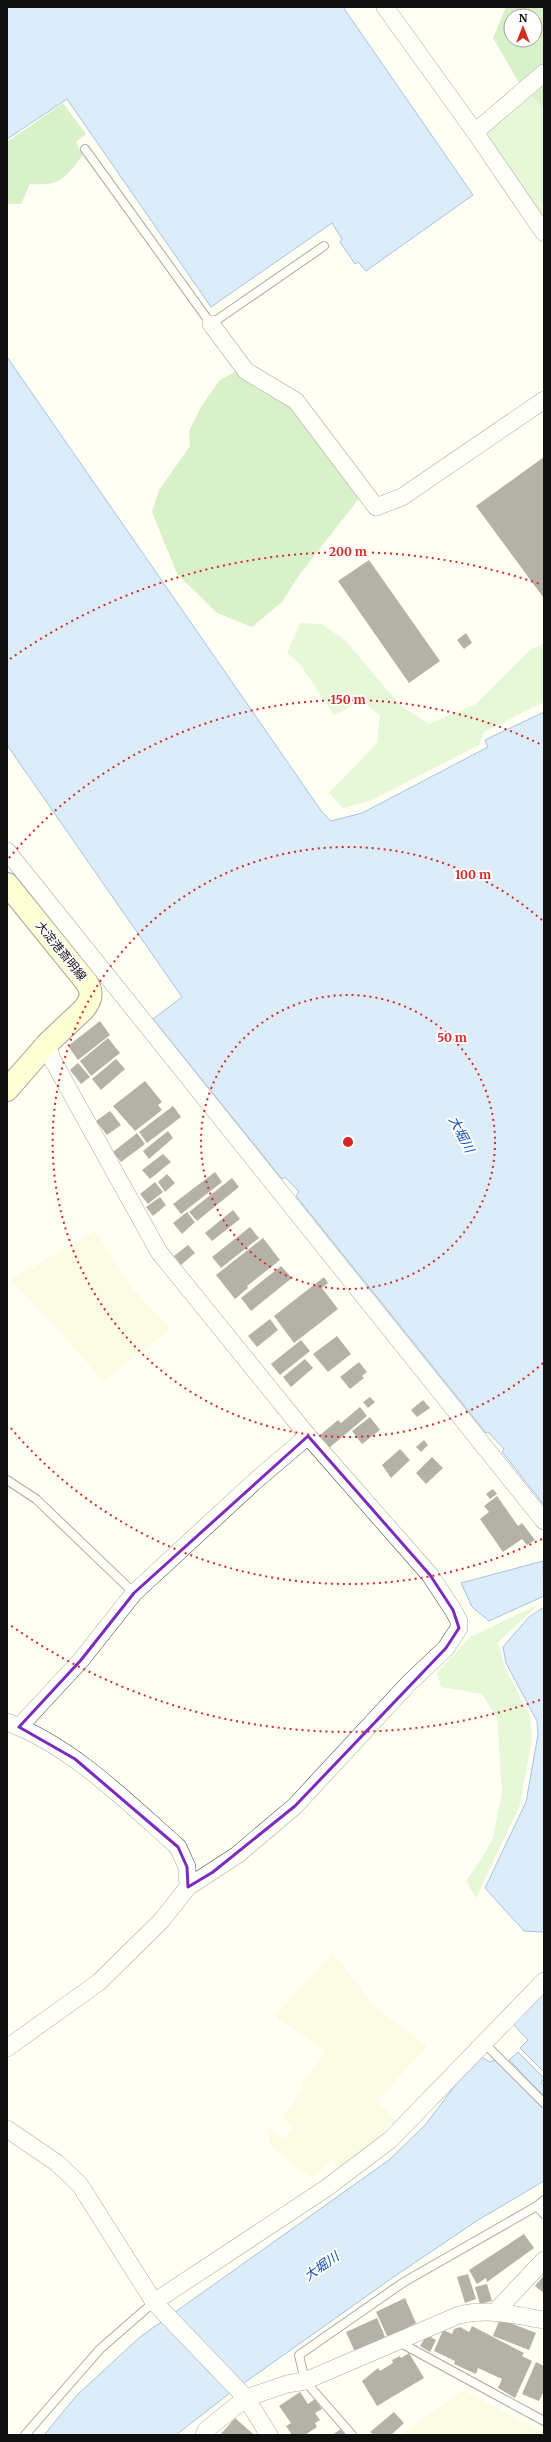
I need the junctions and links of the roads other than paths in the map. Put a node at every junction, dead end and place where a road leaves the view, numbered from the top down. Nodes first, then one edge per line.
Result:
1 (384, 7) edge
2 (544, 73) edge
3 (475, 132) junction
4 (85, 149) dead end
5 (544, 233) edge
6 (324, 246) dead end
7 (211, 324) junction
8 (544, 400) edge
9 (7, 851) edge
10 (7, 884) edge
11 (47, 1044) junction
12 (7, 1090) edge
13 (308, 1436) junction
14 (7, 1480) edge
15 (544, 1521) edge
16 (134, 1592) junction
17 (13, 1725) edge
18 (188, 1887) junction
19 (544, 1981) edge
20 (483, 2042) junction
21 (7, 2048) edge
22 (544, 2103) edge
23 (7, 2129) edge
24 (544, 2200) edge
25 (537, 2206) junction
26 (544, 2214) edge
27 (544, 2260) edge
28 (154, 2302) junction
29 (496, 2311) junction
30 (544, 2320) edge
31 (399, 2342) junction
32 (304, 2381) junction
33 (246, 2398) junction
34 (544, 2421) edge
35 (25, 2435) edge
36 (204, 2435) edge
37 (269, 2435) edge
38 (352, 2435) edge

1 - 3 street
2 - 3 street
3 - 5 street
4 - 7 lane
6 - 7 lane
7 - 8 street
9 - 15 street
10 - 11 main road, 大淀港斎明線
11 - 12 main road, 大淀港斎明線
11 - 13 street
13 - 16 street
13 - 18 street
14 - 16 lane
16 - 17 street
17 - 18 street
18 - 21 street
19 - 20 street
20 - 22 lane
20 - 28 street
23 - 28 street
24 - 25 lane
25 - 26 lane
25 - 32 lane
27 - 29 street
28 - 33 street
28 - 35 lane
29 - 30 street
29 - 31 street
31 - 32 street
31 - 34 lane
32 - 33 street
32 - 38 lane
33 - 36 street
33 - 37 street

